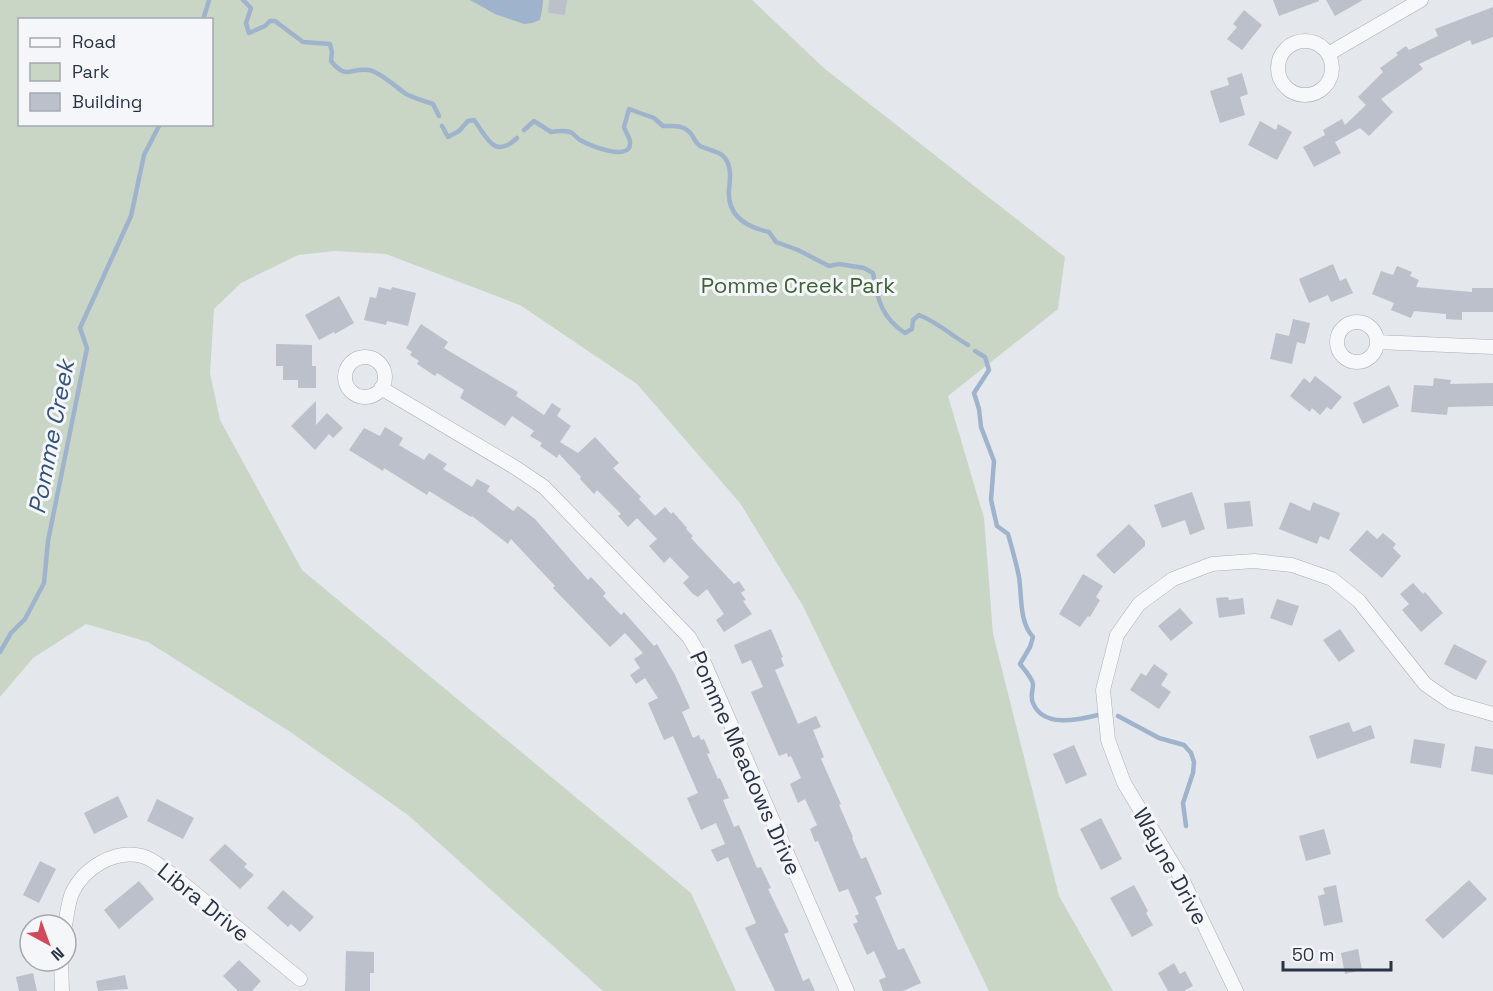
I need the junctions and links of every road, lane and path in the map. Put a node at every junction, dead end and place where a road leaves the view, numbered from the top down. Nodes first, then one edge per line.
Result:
1 (1421, 0) edge
2 (1328, 54) junction
3 (1377, 342) dead end
4 (1493, 347) edge
5 (381, 388) dead end
6 (1493, 714) edge
7 (67, 913) edge
8 (61, 973) edge
9 (300, 980) dead end
10 (62, 991) edge
11 (847, 991) edge
12 (1236, 991) edge

1 - 2 street
2 - 2 street
3 - 4 street
5 - 11 street, Pomme Meadows Drive
6 - 12 street, Wayne Drive
7 - 9 street, Libra Drive
8 - 10 street

